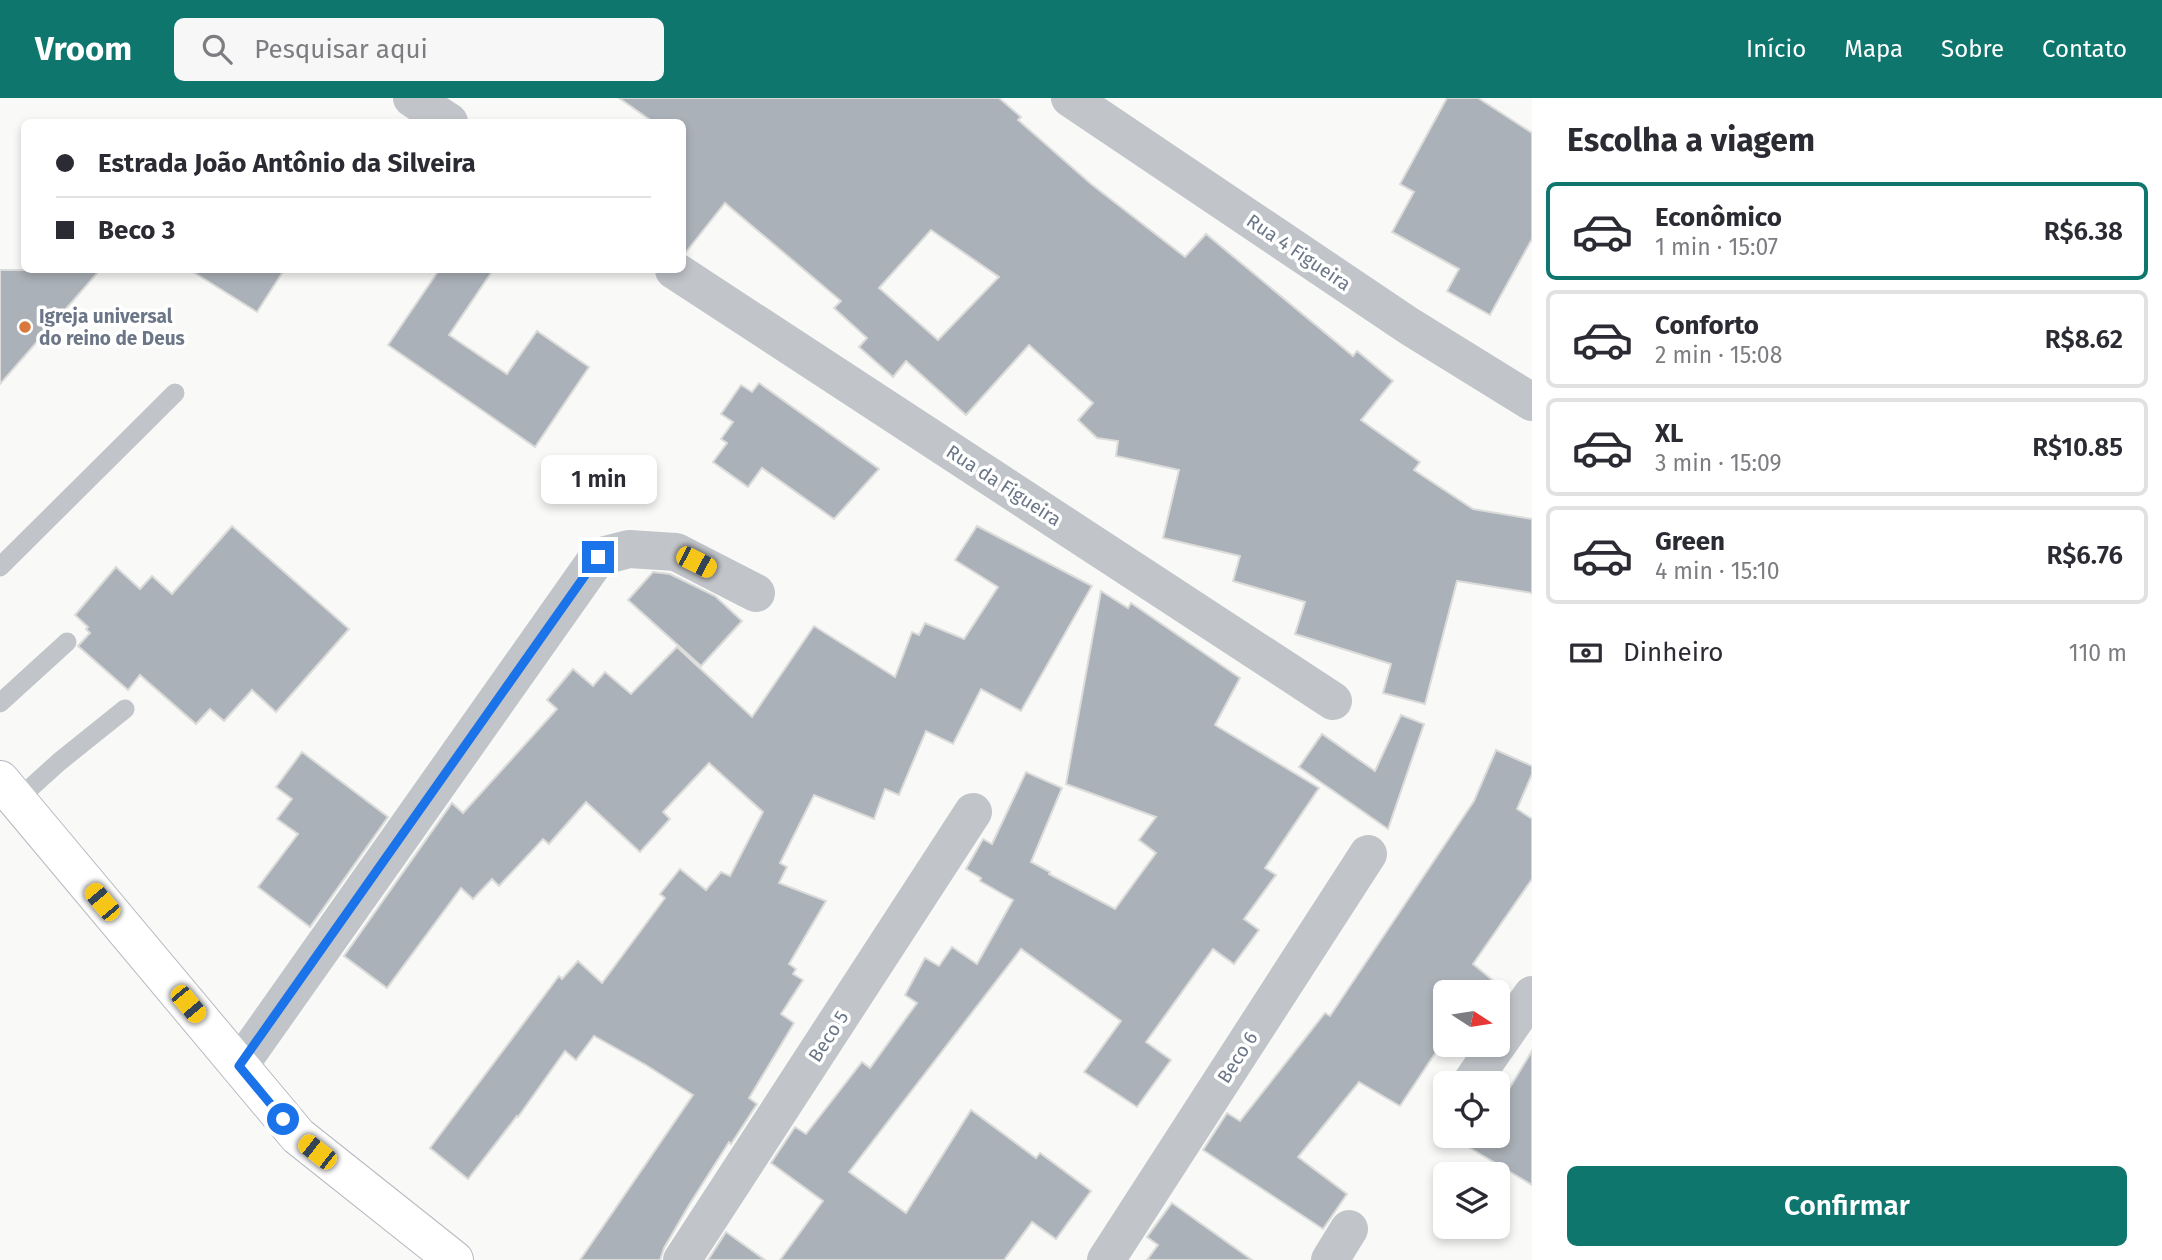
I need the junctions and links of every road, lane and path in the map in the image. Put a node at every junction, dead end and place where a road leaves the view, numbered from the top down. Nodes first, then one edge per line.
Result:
1 (412, 98) edge
2 (1070, 98) edge
3 (444, 119) edge
4 (679, 273) edge
5 (175, 393) dead end
6 (1532, 402) edge
7 (0, 568) edge
8 (756, 593) dead end
9 (66, 642) dead end
10 (1333, 701) dead end
11 (0, 703) edge
12 (125, 709) dead end
13 (9, 790) edge
14 (974, 812) dead end
15 (1368, 854) dead end
16 (1532, 995) edge
17 (1510, 1027) edge
18 (239, 1066) junction
19 (454, 1260) edge
20 (682, 1260) edge
21 (1105, 1260) edge

1 - 3 street
2 - 6 street, Rua 4 Figueira
4 - 10 street, Rua da Figueira
5 - 7 lane
8 - 18 street
9 - 11 lane
12 - 13 lane
13 - 18 main road
14 - 20 street, Beco 5
15 - 21 street, Beco 6
16 - 17 street
18 - 19 main road

